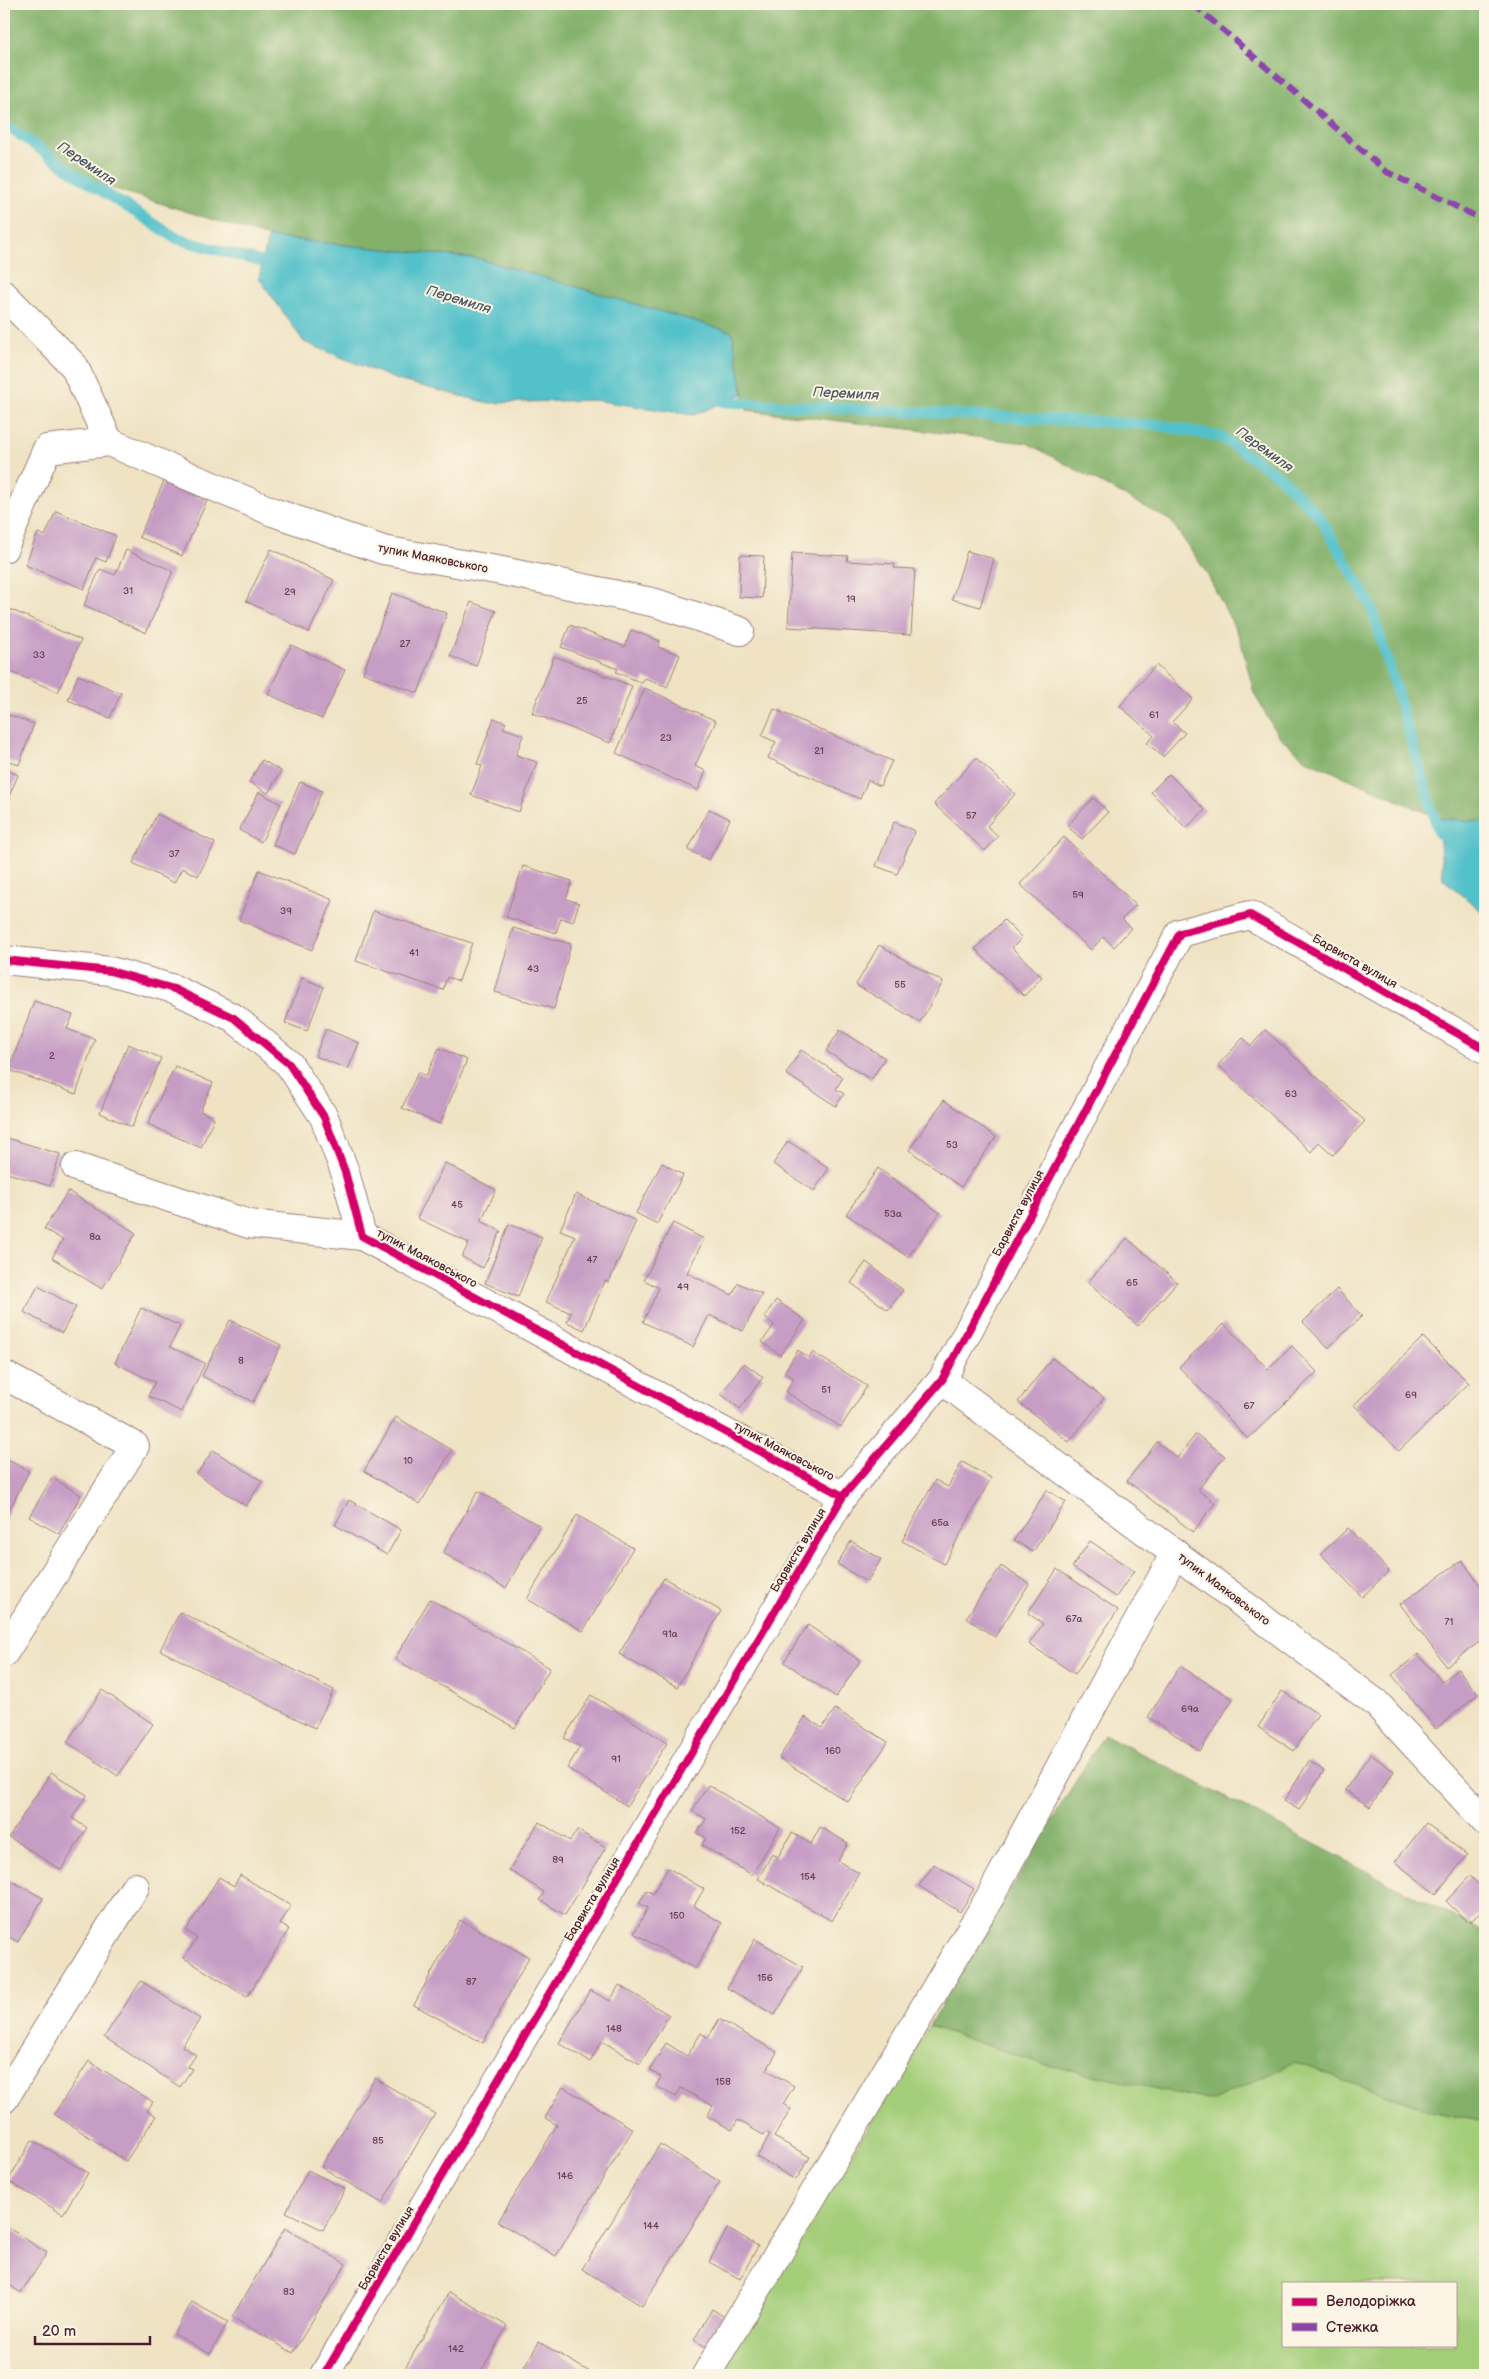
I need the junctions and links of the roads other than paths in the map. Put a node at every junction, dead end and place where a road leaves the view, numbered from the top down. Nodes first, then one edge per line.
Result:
1 (4, 296) edge
2 (108, 442) junction
3 (4, 548) edge
4 (740, 631) dead end
5 (4, 960) edge
6 (1485, 1049) edge
7 (76, 1167) dead end
8 (362, 1236) junction
9 (4, 1375) edge
10 (942, 1380) junction
11 (843, 1496) junction
12 (1174, 1553) junction
13 (4, 1653) edge
14 (1485, 1821) edge
15 (135, 1887) dead end
16 (4, 2099) edge
17 (324, 2375) edge
18 (706, 2375) edge

1 - 2 street
2 - 3 street, тупик Маяковського
2 - 4 street, тупик Маяковського
5 - 8 street, тупик Маяковського
6 - 10 street, Барвиста вулиця
7 - 8 street
8 - 11 street, тупик Маяковського
9 - 13 street
10 - 11 street, Барвиста вулиця
10 - 12 street, тупик Маяковського
11 - 17 street, Барвиста вулиця
12 - 14 street, тупик Маяковського
12 - 18 street
15 - 16 street

